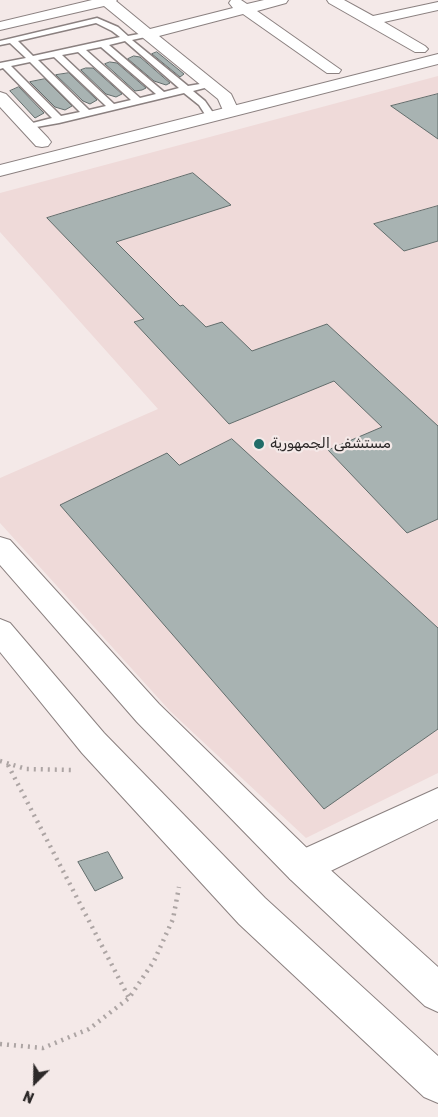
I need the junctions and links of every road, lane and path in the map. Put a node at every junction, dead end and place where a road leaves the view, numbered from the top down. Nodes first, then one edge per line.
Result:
1 (109, 0) edge
2 (231, 0) edge
3 (281, 0) edge
4 (334, 0) edge
5 (438, 6) edge
6 (245, 8) junction
7 (370, 21) junction
8 (0, 26) edge
9 (147, 34) junction
10 (126, 39) junction
11 (12, 40) junction
12 (0, 43) edge
13 (103, 44) junction
14 (438, 45) edge
15 (80, 49) junction
16 (420, 49) junction
17 (56, 54) junction
18 (438, 59) edge
19 (31, 60) junction
20 (2, 66) edge
21 (333, 70) junction
22 (209, 84) junction
23 (187, 90) junction
24 (162, 95) junction
25 (0, 97) edge
26 (138, 101) junction
27 (228, 104) junction
28 (112, 107) junction
29 (184, 108) dead end
30 (207, 110) junction
31 (87, 113) junction
32 (59, 120) junction
33 (28, 127) junction
34 (61, 138) dead end
35 (42, 142) junction
36 (25, 147) dead end
37 (0, 171) edge
38 (0, 547) edge
39 (0, 631) edge
40 (0, 761) edge
41 (112, 764) junction
42 (8, 765) junction
43 (438, 803) edge
44 (187, 842) junction
45 (302, 867) junction
46 (438, 993) edge
47 (128, 998) junction
48 (0, 1044) edge
49 (438, 1083) edge

1 - 8 main road
1 - 9 main road
2 - 6 main road
3 - 6 main road
4 - 7 main road
5 - 7 main road
6 - 9 main road
6 - 21 main road
7 - 16 main road
9 - 10 lane
9 - 22 main road
10 - 11 lane
10 - 13 lane
10 - 23 lane
11 - 12 lane
11 - 19 lane
13 - 15 lane
13 - 24 lane
14 - 16 main road
15 - 17 lane
15 - 26 lane
16 - 21 main road
17 - 19 lane
17 - 28 lane
18 - 27 main road
19 - 20 lane
19 - 31 lane
20 - 32 lane
21 - 27 main road
22 - 23 lane
22 - 27 main road
23 - 24 lane
23 - 30 lane
24 - 26 lane
25 - 33 main road
26 - 28 lane
27 - 30 main road
28 - 31 lane
29 - 30 main road
30 - 37 main road
31 - 32 lane
32 - 33 lane
33 - 35 main road
34 - 35 main road
35 - 36 main road
38 - 45 main road
39 - 41 main road
40 - 42 path
41 - 42 path
41 - 44 main road
42 - 47 path
43 - 45 main road
44 - 47 path
44 - 49 main road
45 - 46 main road
47 - 48 path

